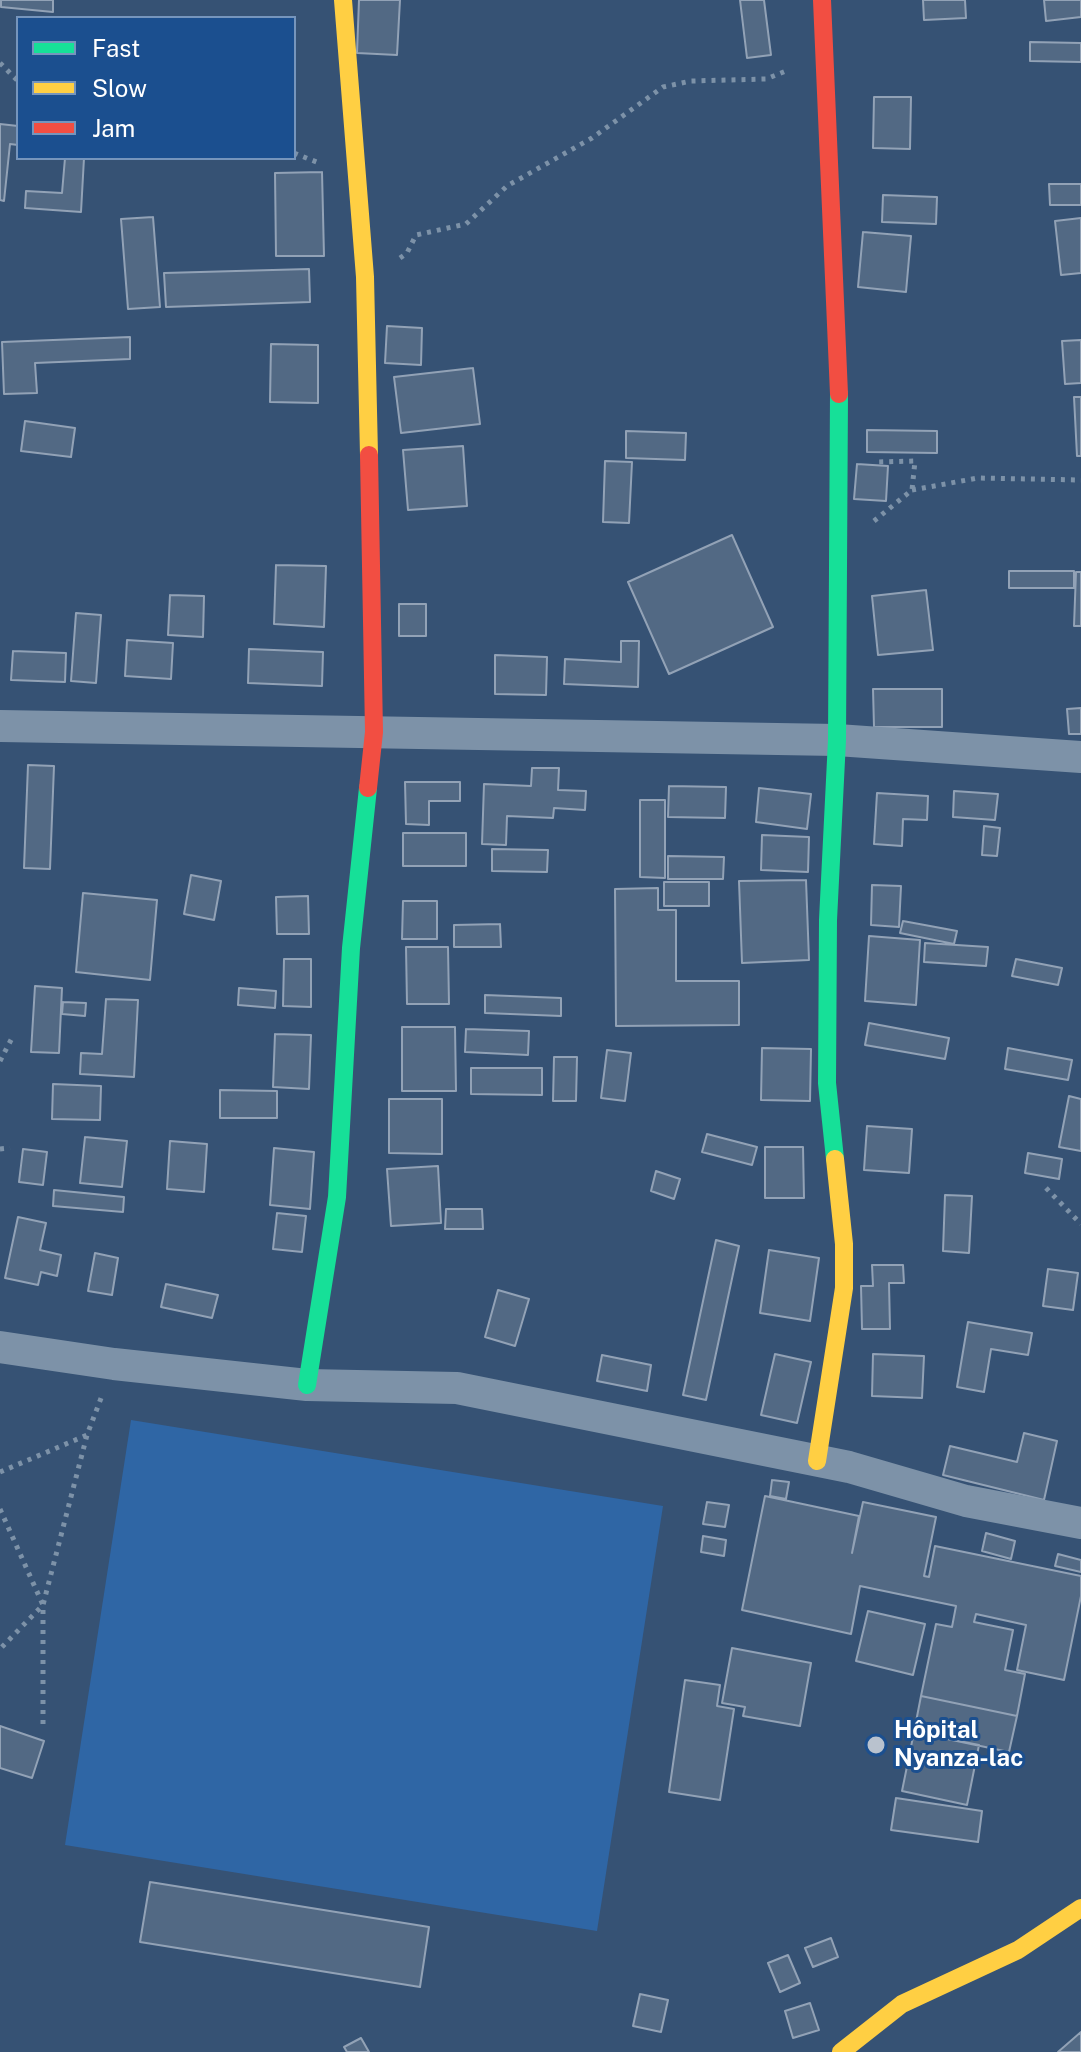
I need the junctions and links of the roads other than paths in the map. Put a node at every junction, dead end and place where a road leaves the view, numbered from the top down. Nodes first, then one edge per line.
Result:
1 (343, 0) edge
2 (822, 0) edge
3 (0, 726) edge
4 (374, 732) junction
5 (837, 740) junction
6 (1081, 757) edge
7 (0, 1347) edge
8 (307, 1385) junction
9 (817, 1461) junction
10 (1081, 1523) edge
11 (1081, 1908) edge
12 (841, 2052) edge

1 - 4 street
2 - 5 street
3 - 4 street
4 - 5 street
4 - 8 street
5 - 6 street
5 - 9 street
7 - 8 street
8 - 9 street
9 - 10 street
11 - 12 street

